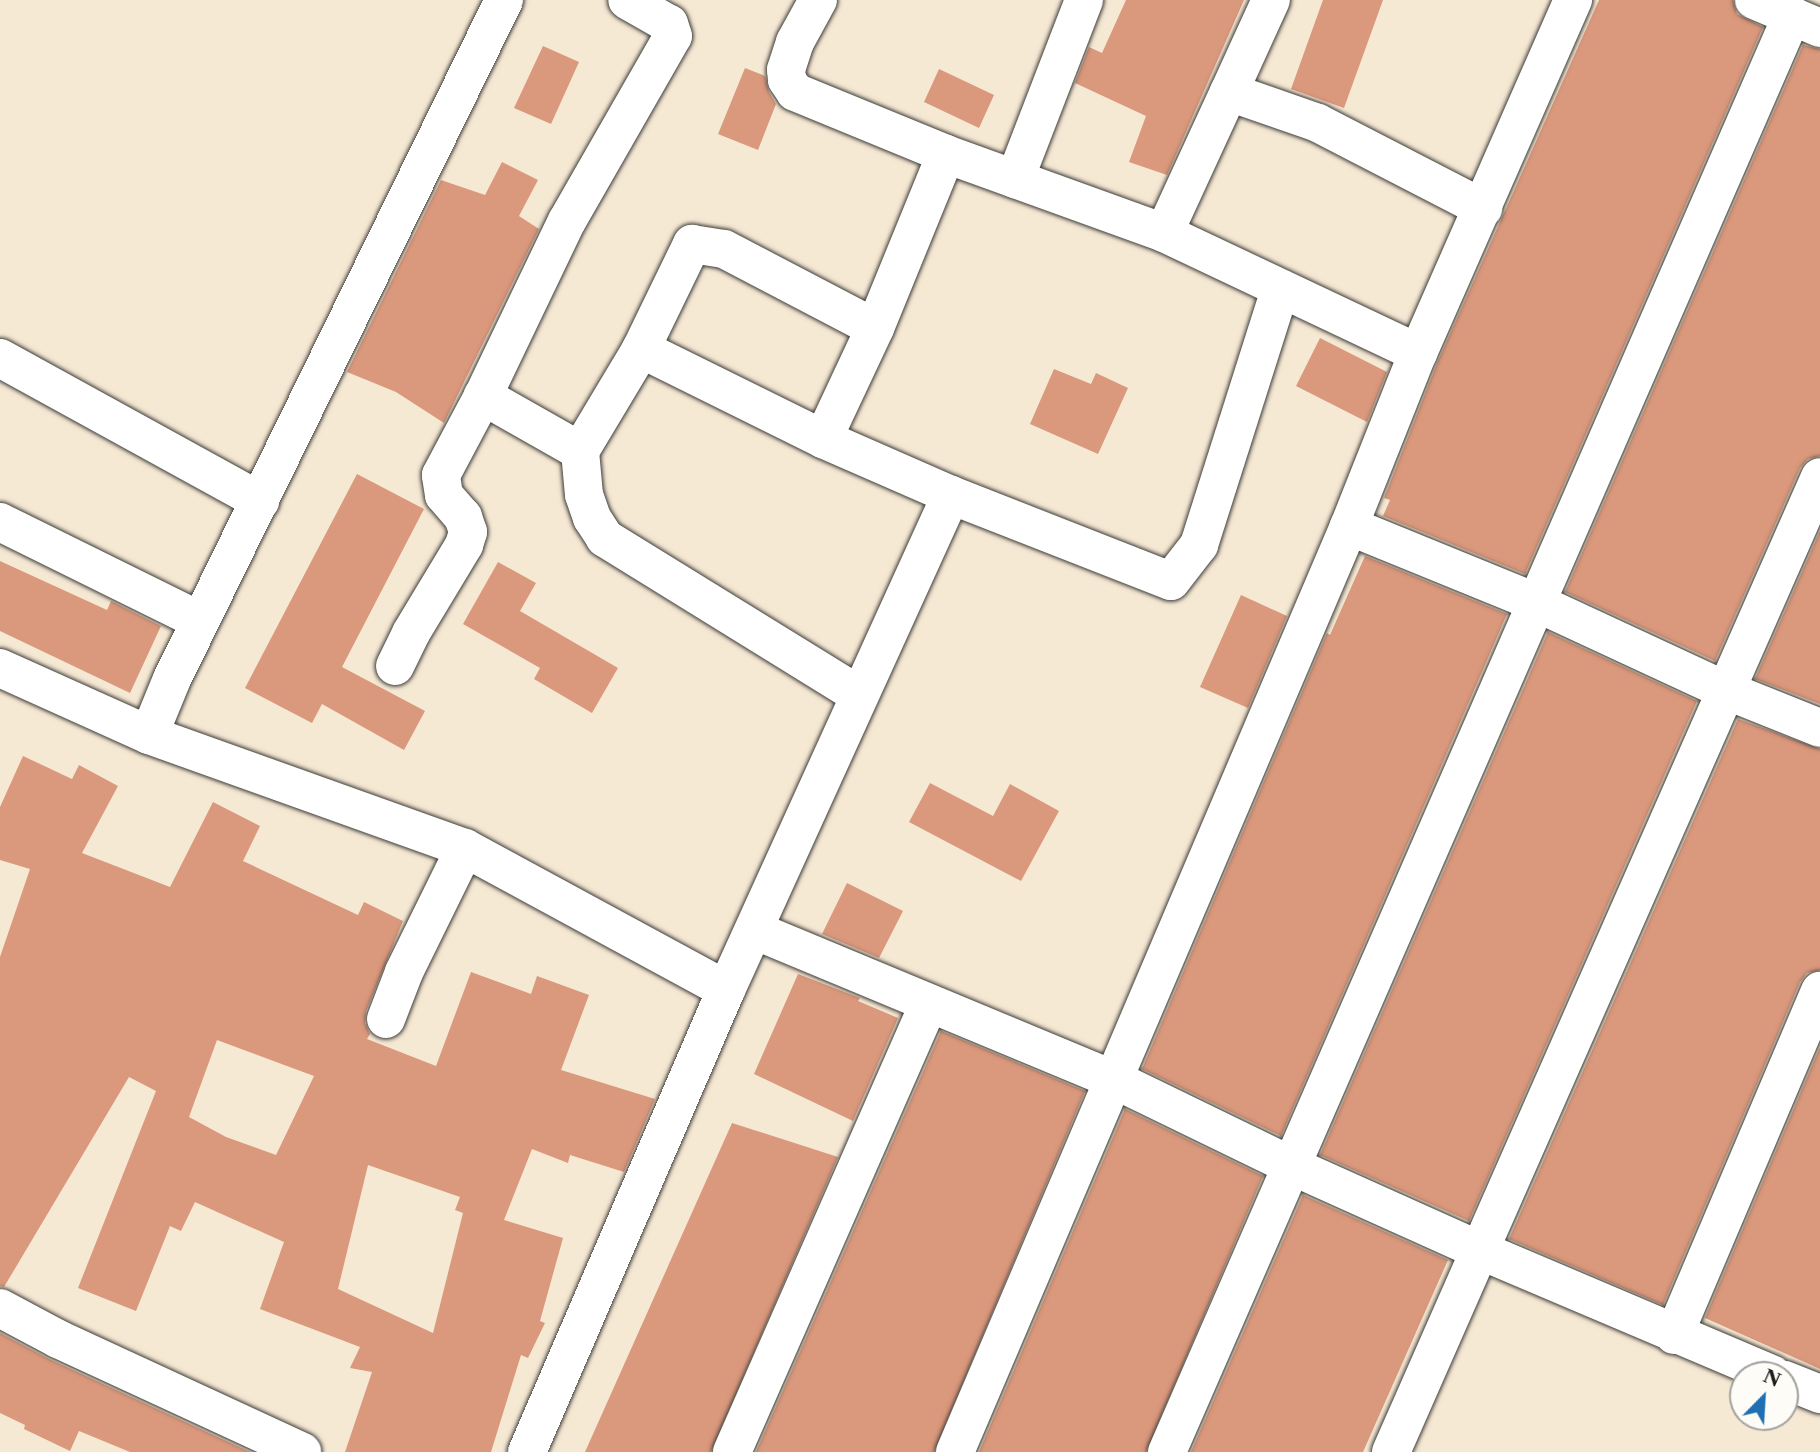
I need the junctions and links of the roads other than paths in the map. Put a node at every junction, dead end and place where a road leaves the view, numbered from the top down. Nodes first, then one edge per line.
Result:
1 (504, 0) edge
2 (628, 0) edge
3 (818, 0) edge
4 (1084, 0) edge
5 (1271, 0) edge
6 (1573, 0) edge
7 (1754, 0) edge
8 (1806, 22) edge
9 (1228, 92) junction
10 (946, 154) junction
11 (1015, 179) junction
12 (1483, 208) junction
13 (1164, 233) junction
14 (1280, 289) junction
15 (875, 328) junction
16 (641, 349) junction
17 (1418, 353) junction
18 (0, 358) edge
19 (483, 396) junction
20 (823, 439) junction
21 (580, 451) junction
22 (1820, 477) edge
23 (951, 495) junction
24 (260, 500) junction
25 (0, 522) edge
26 (1349, 526) junction
27 (1535, 602) junction
28 (200, 621) junction
29 (395, 666) dead end
30 (0, 668) edge
31 (1725, 690) junction
32 (859, 695) junction
33 (1820, 728) edge
34 (149, 735) junction
35 (465, 848) junction
36 (754, 930) junction
37 (726, 990) junction
38 (1820, 991) edge
39 (929, 1003) junction
40 (386, 1019) dead end
41 (1115, 1080) junction
42 (1292, 1166) junction
43 (1479, 1250) junction
44 (0, 1308) edge
45 (1674, 1335) junction
46 (1738, 1361) edge
47 (1799, 1386) edge
48 (1820, 1394) edge
49 (1399, 1450) edge
50 (302, 1452) edge
51 (527, 1452) edge
52 (732, 1452) edge
53 (955, 1452) edge
54 (1167, 1452) edge

1 - 24 street
2 - 19 street
3 - 10 street
4 - 11 street
5 - 9 street
6 - 12 street
7 - 8 street
8 - 27 street
9 - 12 street
9 - 13 street
10 - 11 street
10 - 15 street
11 - 13 street
12 - 17 street
13 - 14 street
14 - 17 street
14 - 23 street
15 - 16 street
15 - 20 street
16 - 20 street
16 - 21 street
17 - 26 street
18 - 24 street
19 - 21 street
19 - 29 street
20 - 23 street
21 - 32 street
22 - 31 street
23 - 32 street
24 - 28 street
25 - 28 street
26 - 27 street
26 - 41 street
27 - 31 street
27 - 42 street
28 - 34 street
30 - 34 street
31 - 33 street
31 - 43 street
32 - 36 street
34 - 35 street
35 - 37 street
35 - 40 street
36 - 37 street
36 - 39 street
37 - 51 street
38 - 45 street
39 - 41 street
39 - 52 street
41 - 42 street
41 - 53 street
42 - 43 street
42 - 54 street
43 - 45 street
43 - 49 street
44 - 50 street
45 - 46 street
47 - 48 street

